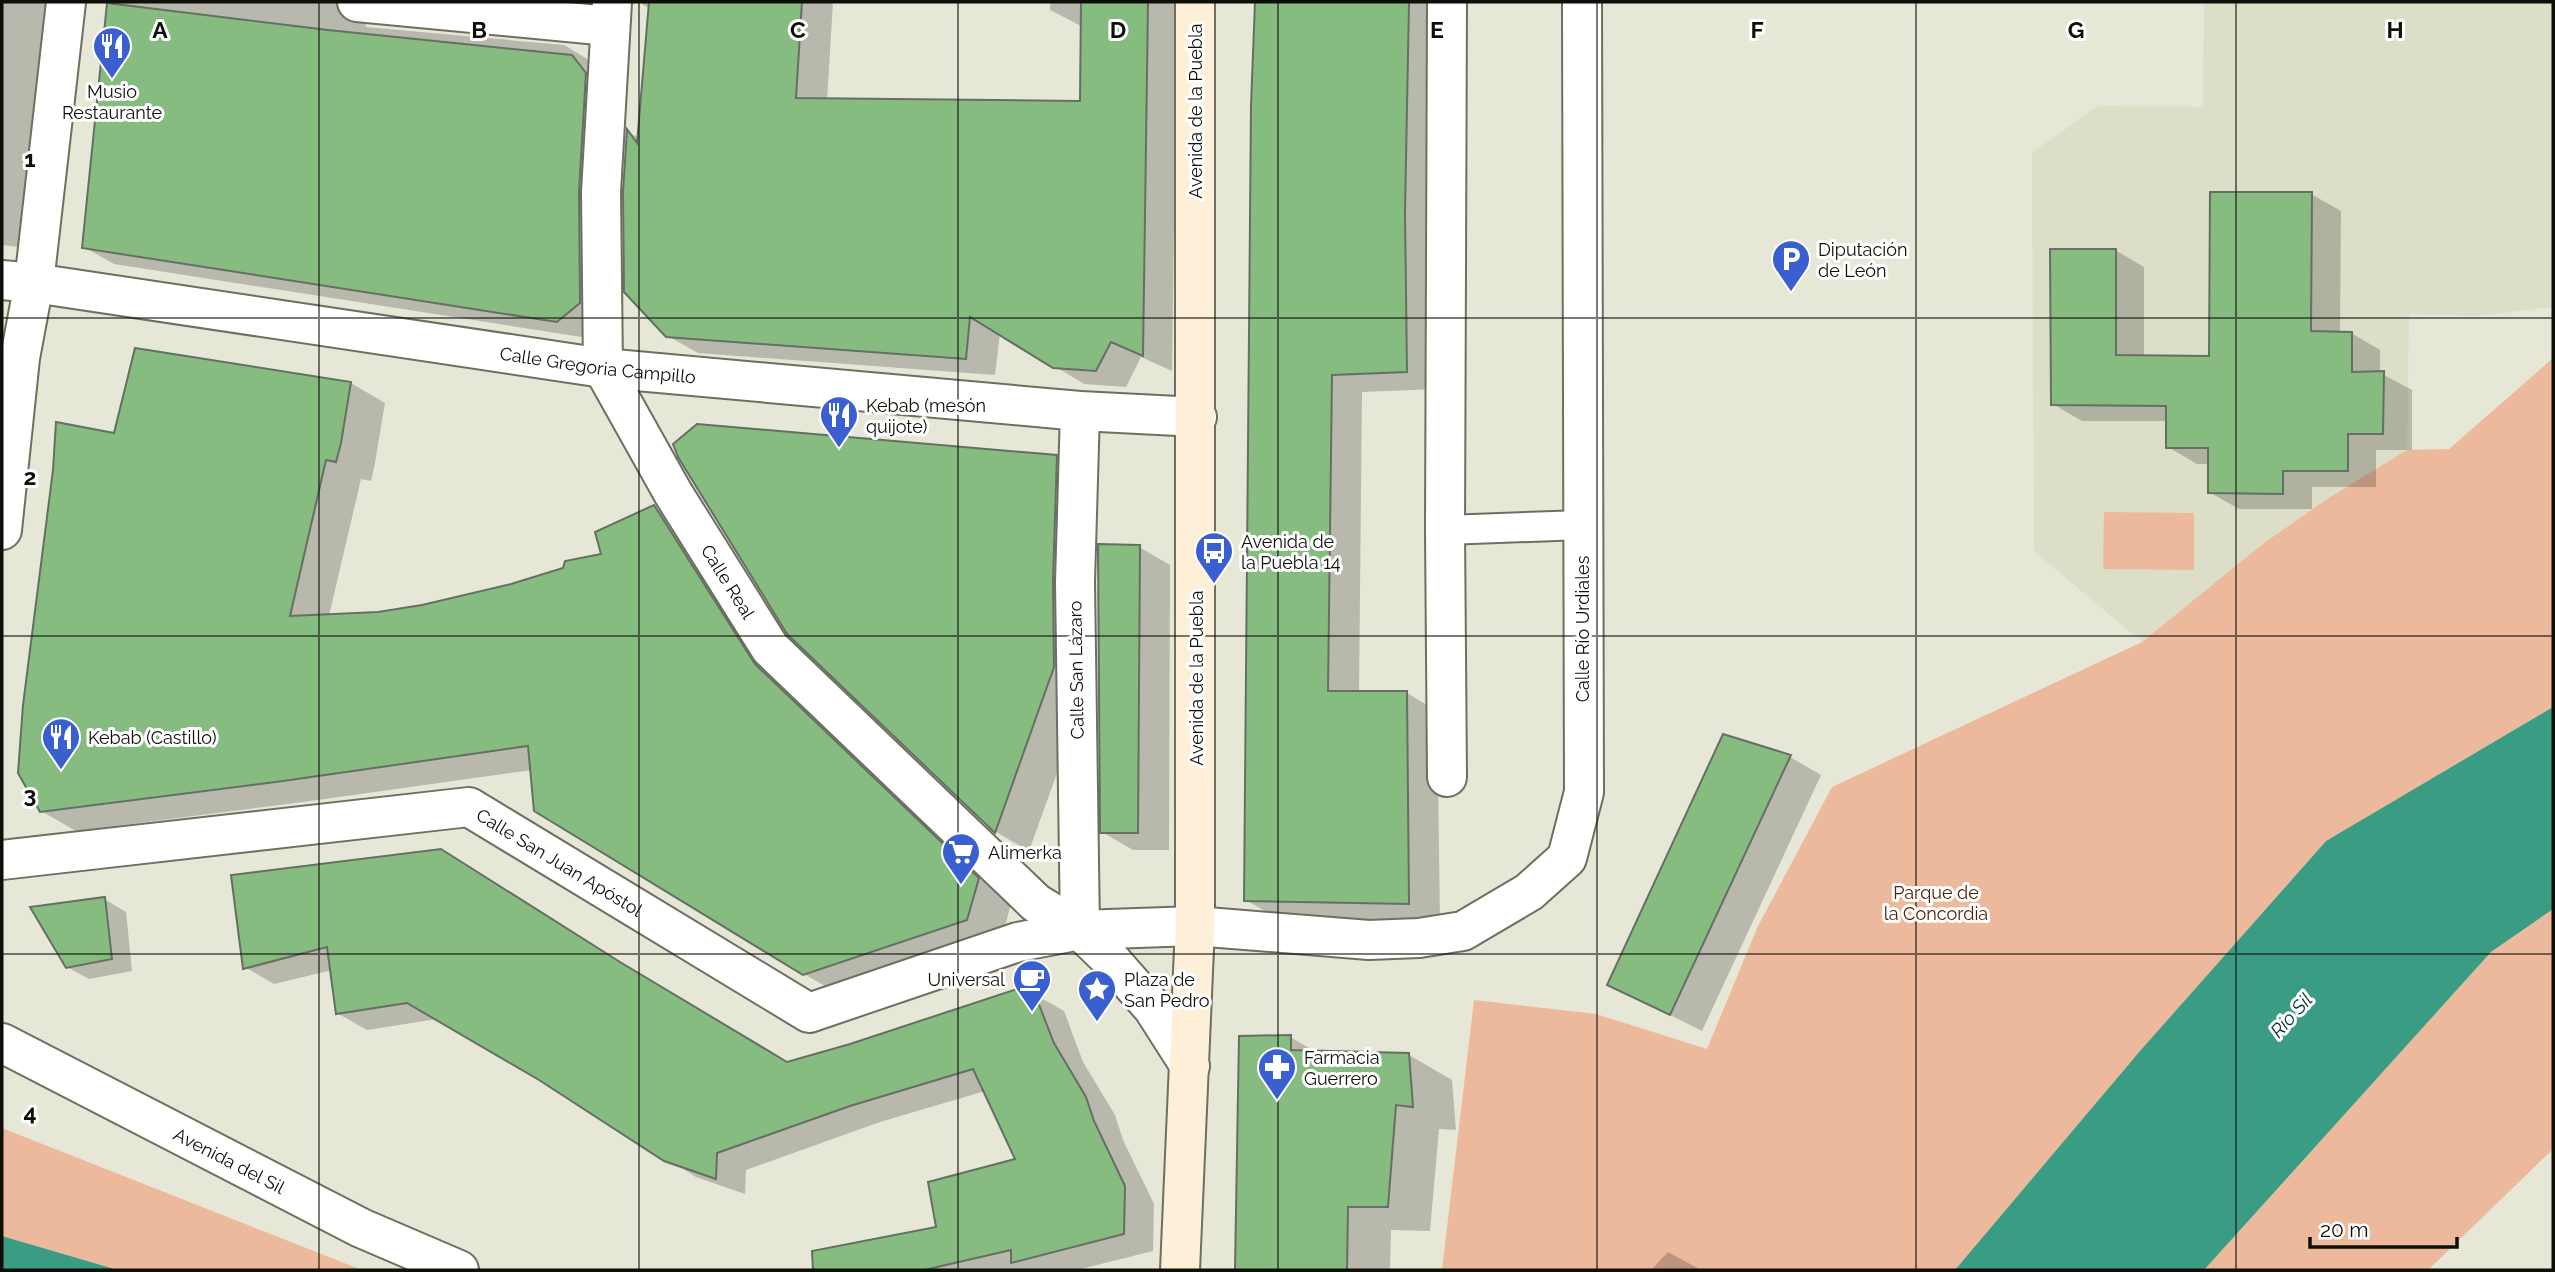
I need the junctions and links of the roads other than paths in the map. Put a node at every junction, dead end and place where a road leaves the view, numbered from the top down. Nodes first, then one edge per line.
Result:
1 (66, 2) edge
2 (357, 2) edge
3 (1195, 2) edge
4 (1447, 2) edge
5 (1582, 2) edge
6 (611, 14) edge
7 (18, 282) edge
8 (603, 368) junction
9 (1080, 411) junction
10 (1197, 416) junction
11 (1582, 525) junction
12 (2, 530) edge
13 (1445, 530) junction
14 (1447, 777) dead end
15 (2, 860) edge
16 (1195, 926) junction
17 (1080, 930) junction
18 (2, 1044) edge
19 (1190, 1066) junction
20 (459, 1270) edge
21 (1180, 1270) edge

1 - 7 street
2 - 6 street
3 - 10 street, Avenida de la Puebla
4 - 13 street
5 - 11 street, Calle Río Urdiales
6 - 8 street, Calle Real
7 - 8 street, Calle Gregoria Campillo
7 - 12 street
8 - 9 street, Calle Gregoria Campillo
8 - 17 street, Calle Real
9 - 10 street, Calle Gregoria Campillo
9 - 17 street, Calle San Lázaro
10 - 16 street, Avenida de la Puebla
11 - 13 lane
11 - 16 street, Calle Río Urdiales
13 - 14 street
15 - 17 street, Calle San Juan Apóstol
16 - 17 street
16 - 19 street, Avenida de la Puebla
17 - 19 street
18 - 20 street, Avenida del Sil
19 - 21 street, Avenida de la Puebla

